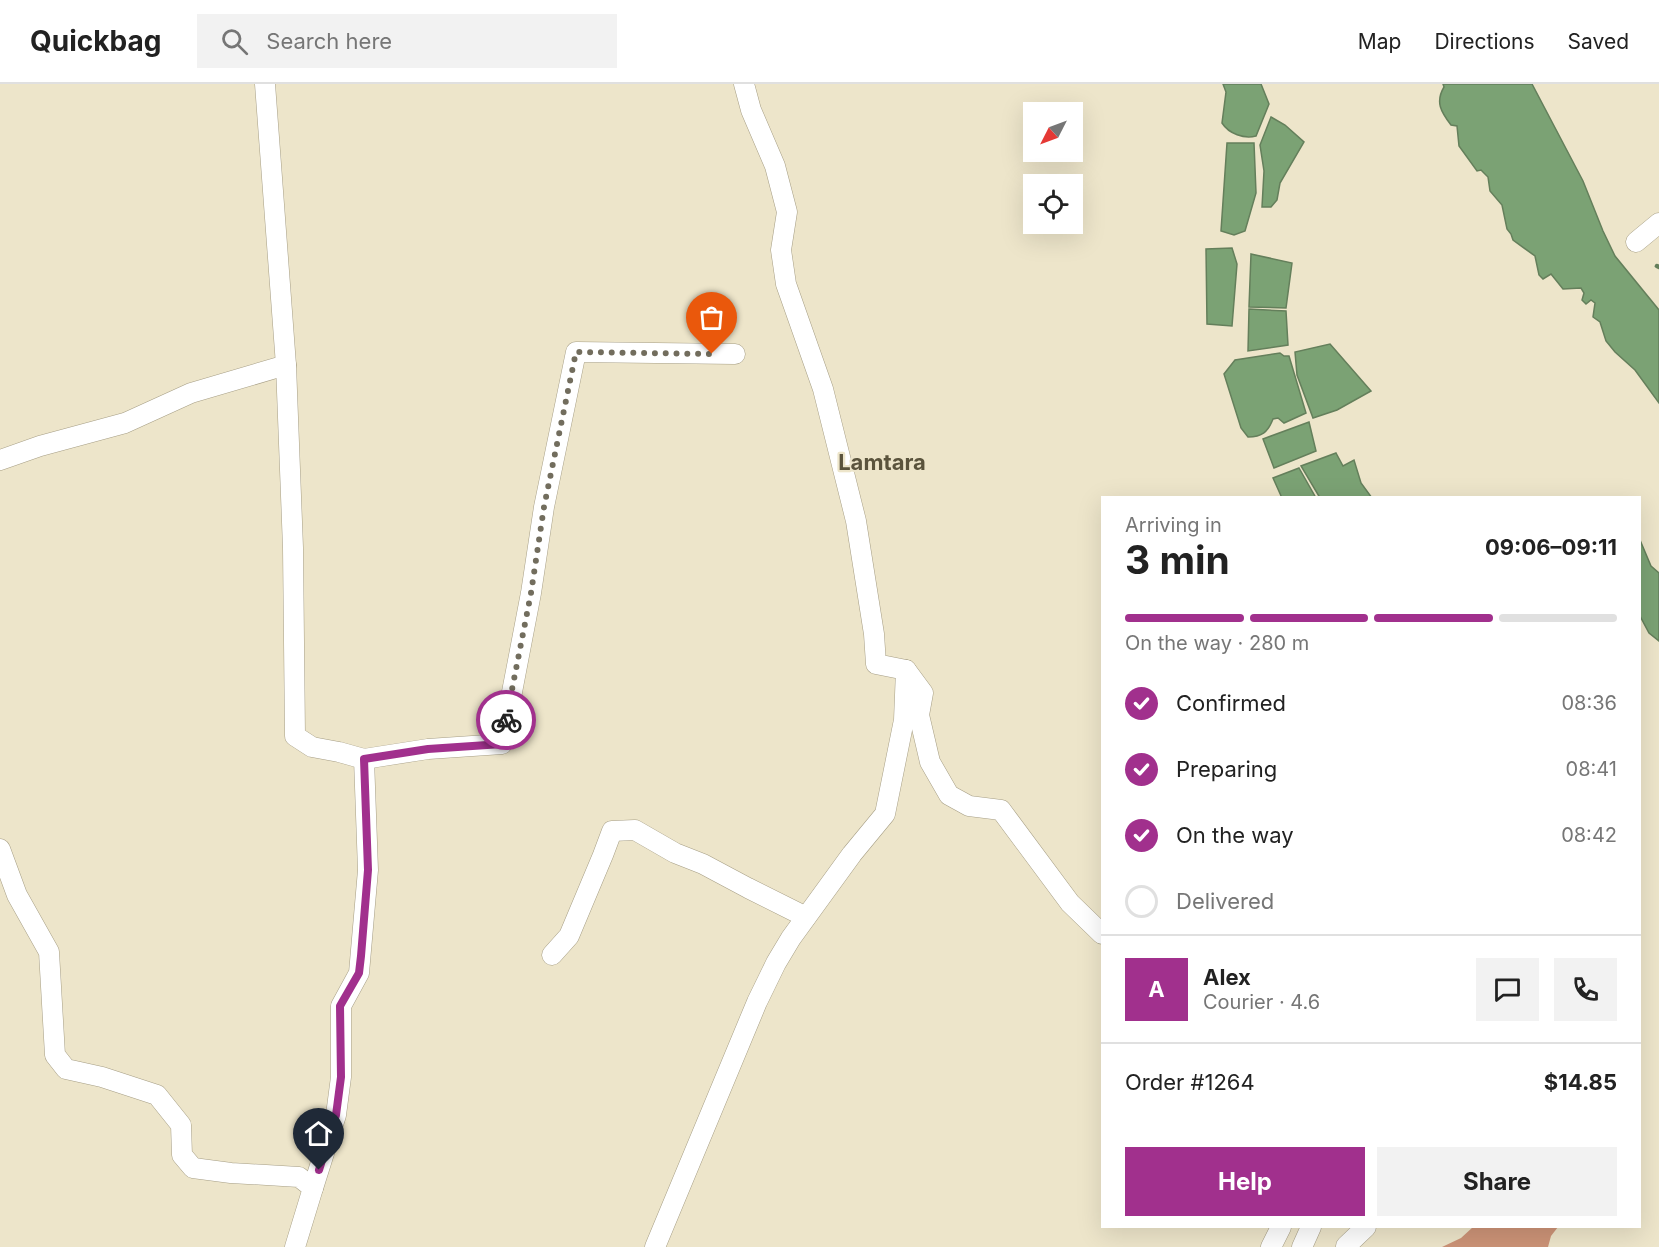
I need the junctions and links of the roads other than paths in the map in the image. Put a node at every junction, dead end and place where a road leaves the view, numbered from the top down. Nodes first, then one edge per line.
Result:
1 (265, 84) edge
2 (744, 84) edge
3 (1659, 223) edge
4 (1636, 242) dead end
5 (735, 354) dead end
6 (286, 365) junction
7 (0, 460) edge
8 (906, 670) junction
9 (364, 759) junction
10 (0, 849) edge
11 (806, 918) junction
12 (1101, 933) edge
13 (552, 955) dead end
14 (313, 1188) junction
15 (1280, 1228) edge
16 (1311, 1228) edge
17 (1365, 1228) edge
18 (1346, 1245) dead end
19 (295, 1247) edge
20 (655, 1247) edge
21 (1271, 1247) edge
22 (1302, 1247) edge

1 - 6 street
2 - 8 street
3 - 4 street
5 - 9 street
6 - 7 street
6 - 9 street
8 - 11 street
8 - 12 street
9 - 14 street
10 - 14 street
11 - 13 street
11 - 20 street
14 - 19 street
15 - 21 street
16 - 22 street
17 - 18 street

